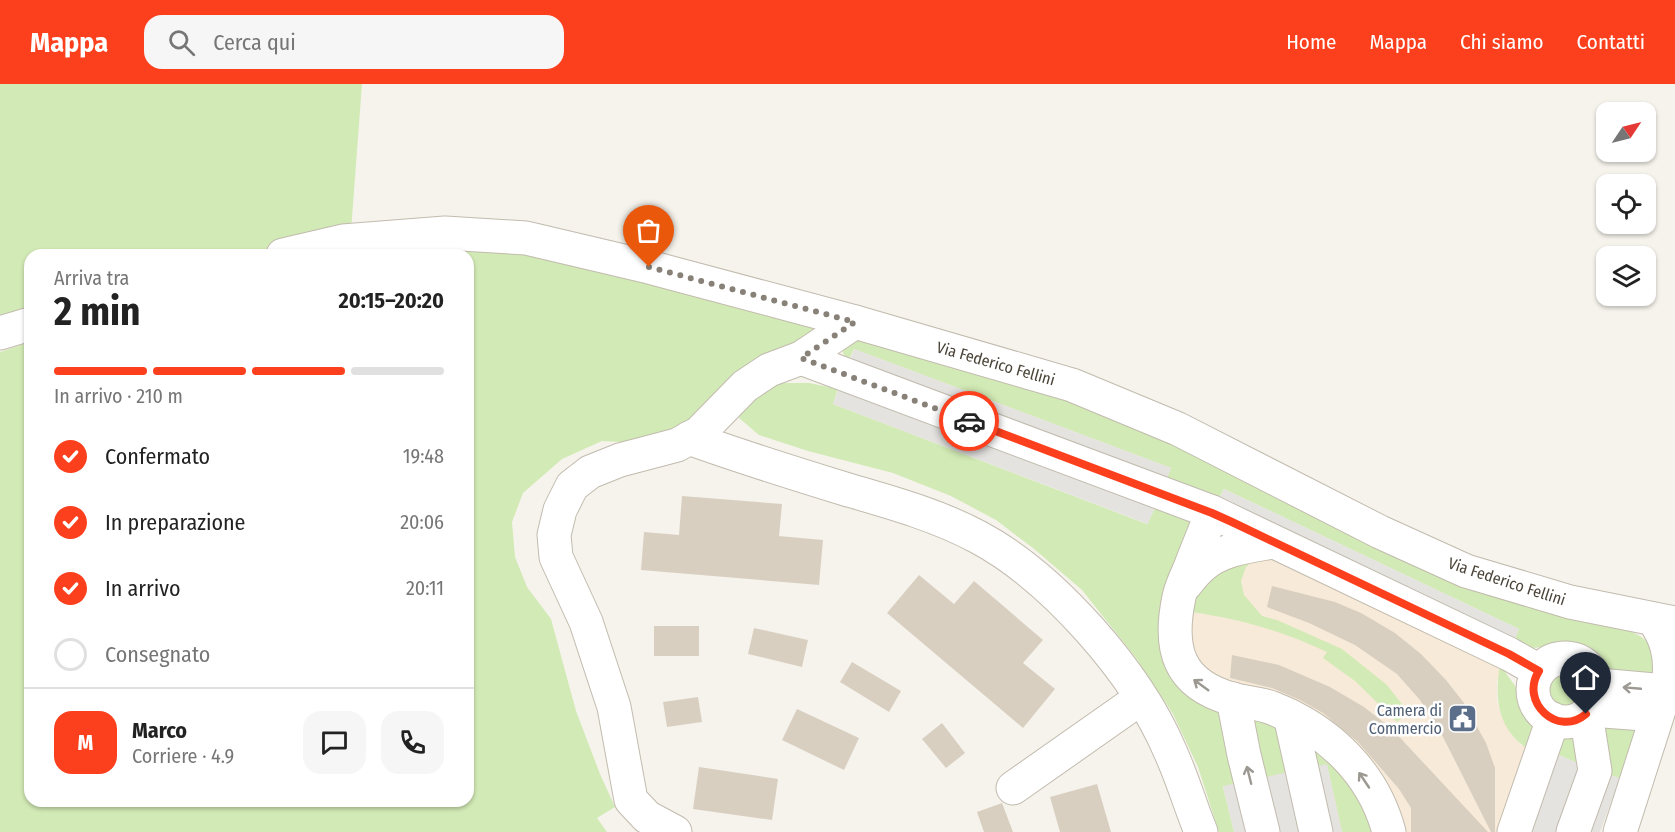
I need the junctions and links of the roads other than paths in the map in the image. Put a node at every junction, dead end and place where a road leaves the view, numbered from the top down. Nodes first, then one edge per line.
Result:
1 (309, 249) edge
2 (855, 322) junction
3 (24, 326) edge
4 (0, 333) edge
5 (801, 358) junction
6 (690, 438) junction
7 (1212, 513) junction
8 (1273, 542) junction
9 (1182, 588) junction
10 (1664, 621) edge
11 (1539, 671) junction
12 (1666, 695) edge
13 (1141, 699) junction
14 (1233, 699) junction
15 (1592, 703) junction
16 (1290, 716) junction
17 (1553, 719) junction
18 (1012, 788) dead end
19 (675, 832) edge
20 (1201, 832) edge
21 (1263, 832) edge
22 (1316, 832) edge
23 (1389, 832) edge
24 (1514, 832) edge
25 (1573, 832) edge
26 (1620, 832) edge

1 - 2 street, Via Federico Fellini
2 - 5 street
2 - 10 street, Via Federico Fellini
3 - 4 street
5 - 6 street
5 - 7 street
6 - 13 street
6 - 19 street
7 - 8 street
7 - 9 street
8 - 9 street
8 - 11 street
14 -> 9 street
10 - 12 street
11 - 15 street
11 - 17 street
12 - 15 street
12 - 26 street
13 - 18 street
13 - 20 street
14 - 16 street
21 -> 14 street
15 - 17 street
15 - 25 street
16 - 22 street
23 -> 16 street
17 - 24 street

